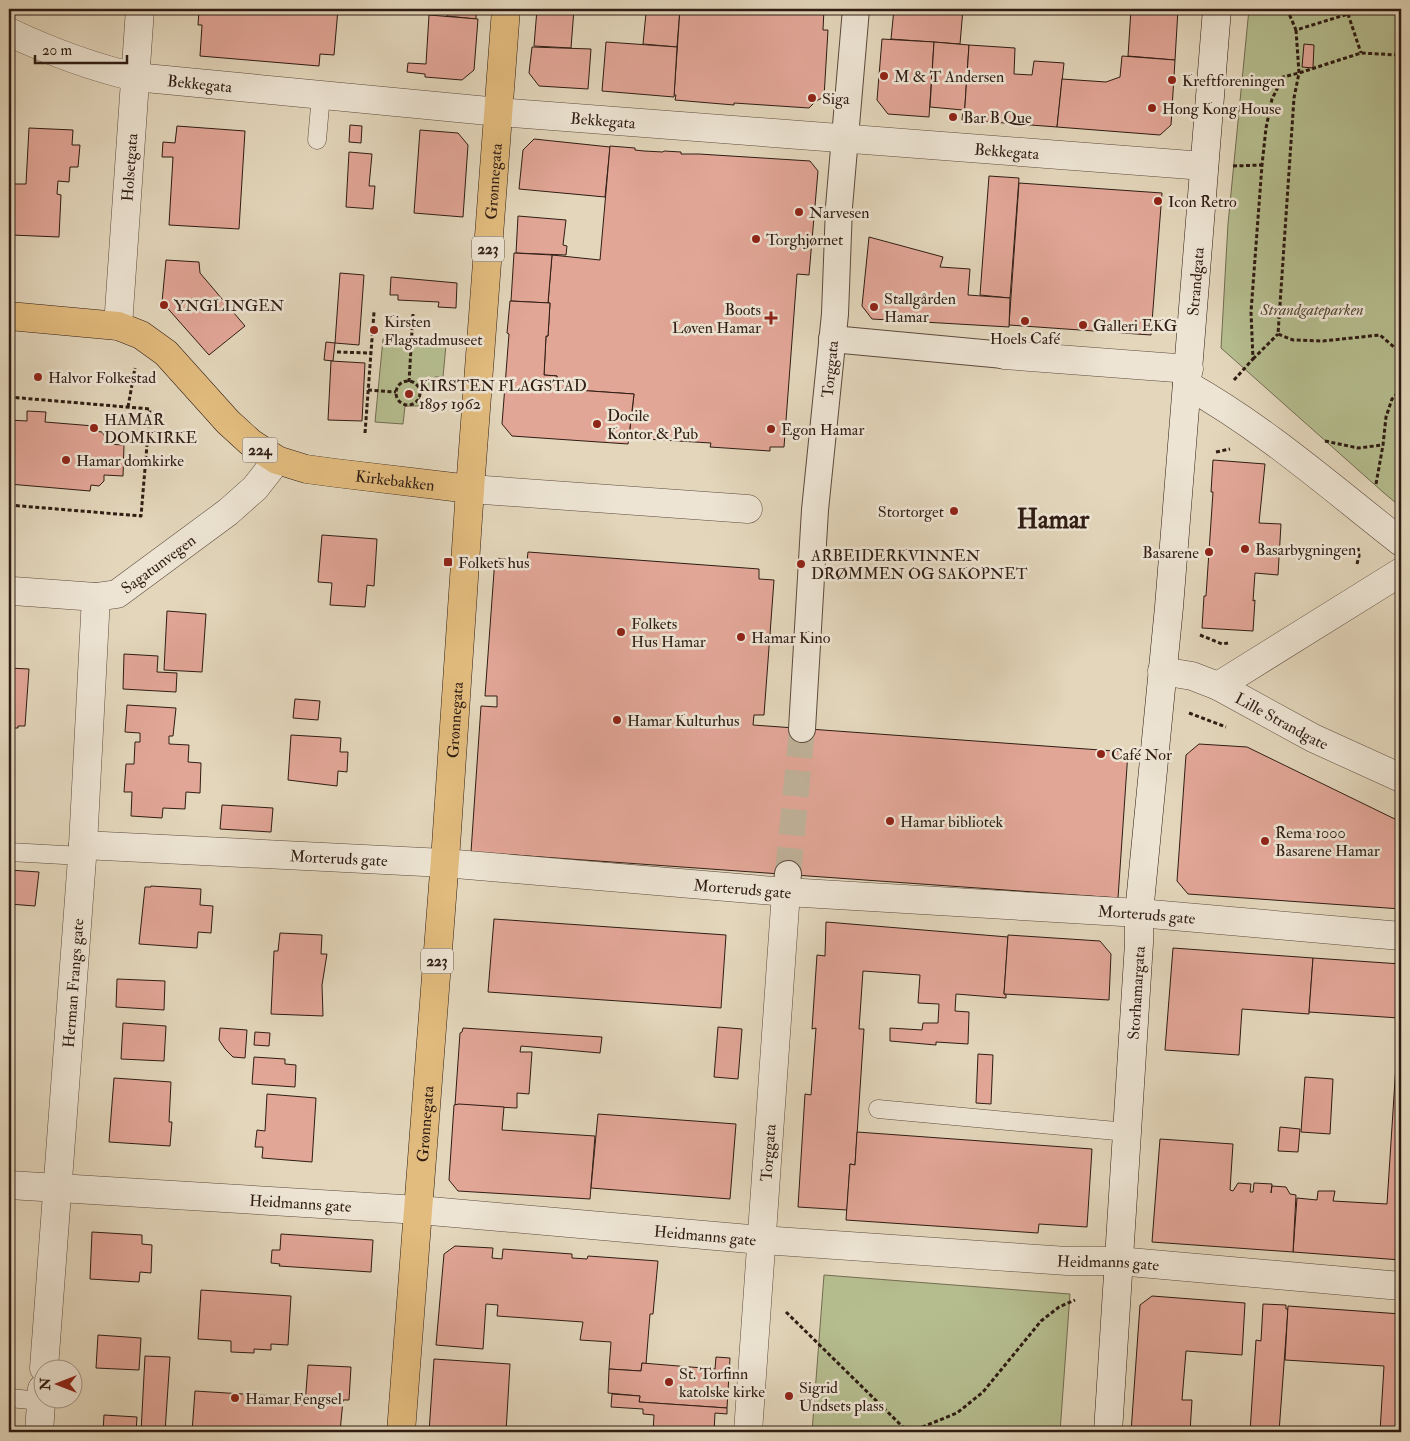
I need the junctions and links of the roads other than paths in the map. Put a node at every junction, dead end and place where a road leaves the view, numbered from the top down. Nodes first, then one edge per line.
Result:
1 (140, 9) edge
2 (506, 9) edge
3 (856, 9) edge
4 (1217, 9) edge
5 (9, 32) edge
6 (135, 77) junction
7 (321, 95) junction
8 (499, 112) junction
9 (845, 138) junction
10 (317, 140) dead end
11 (1217, 166) junction
12 (9, 316) edge
13 (118, 328) junction
14 (832, 339) junction
15 (1004, 355) joint
16 (1188, 377) junction
17 (277, 460) junction
18 (470, 489) junction
19 (748, 509) dead end
20 (1401, 542) edge
21 (1173, 554) joint
22 (1401, 572) edge
23 (9, 593) edge
24 (96, 597) junction
25 (1162, 671) junction
26 (1218, 686) junction
27 (802, 729) tunnel mouth
28 (1401, 778) edge
29 (82, 851) junction
30 (9, 852) edge
31 (444, 863) junction
32 (787, 883) junction
33 (1139, 913) junction
34 (1401, 936) edge
35 (878, 1109) dead end
36 (1127, 1132) junction
37 (9, 1185) edge
38 (57, 1188) junction
39 (419, 1210) junction
40 (762, 1240) junction
41 (1118, 1261) junction
42 (1401, 1286) edge
43 (45, 1358) edge
44 (32, 1396) edge
45 (9, 1398) edge
46 (41, 1408) edge
47 (39, 1432) edge
48 (401, 1432) edge
49 (748, 1432) edge
50 (1108, 1432) edge

1 - 6 street, Holsetgata
2 - 8 main road, Grønnegata / 223
3 - 9 street, Torggata
4 - 11 street, Strandgata
5 - 6 street, Bekkegata
6 - 7 street, Bekkegata
6 - 13 street, Holsetgata
7 - 8 street, Bekkegata
7 - 10 lane
8 - 9 street, Bekkegata
8 - 18 main road, Grønnegata / 223
9 - 11 street, Bekkegata
9 - 14 street, Torggata
11 - 16 street, Strandgata
12 - 13 main road
13 - 17 main road, Kirkebakken / 224
14 - 15 street
14 - 27 street, Torggata
15 - 16 street
16 - 20 street
16 - 21 street, Strandgata
17 - 18 main road, Kirkebakken / 224
17 - 24 street, Sagatunvegen
18 - 19 street, Kirkebakken
18 - 31 main road, Grønnegata / 223
21 - 25 street, Storhamargata
22 - 26 street
23 - 24 street, Sagatunvegen
24 - 29 street, Herman Frangs gate
25 - 26 street, Lille Strandgate
25 - 33 street, Storhamargata
26 - 28 street, Lille Strandgate
29 - 30 lane
29 - 31 street, Morteruds gate
29 - 38 street, Herman Frangs gate
31 - 32 street, Morteruds gate
31 - 39 main road, Grønnegata / 223
32 - 33 street, Morteruds gate
32 - 40 street, Torggata
33 - 34 street, Morteruds gate
33 - 36 street, Storhamargata
35 - 36 lane
36 - 41 street, Storhamargata
37 - 38 street, Heidmanns gate
38 - 39 street, Heidmanns gate
38 - 43 street, Herman Frangs gate
39 - 40 street, Heidmanns gate
39 - 48 main road, Grønnegata / 223
40 - 41 street, Heidmanns gate
40 - 49 street, Torggata
41 - 42 street, Heidmanns gate
41 - 50 street, Storhamargata
44 - 45 lane
46 - 47 street

